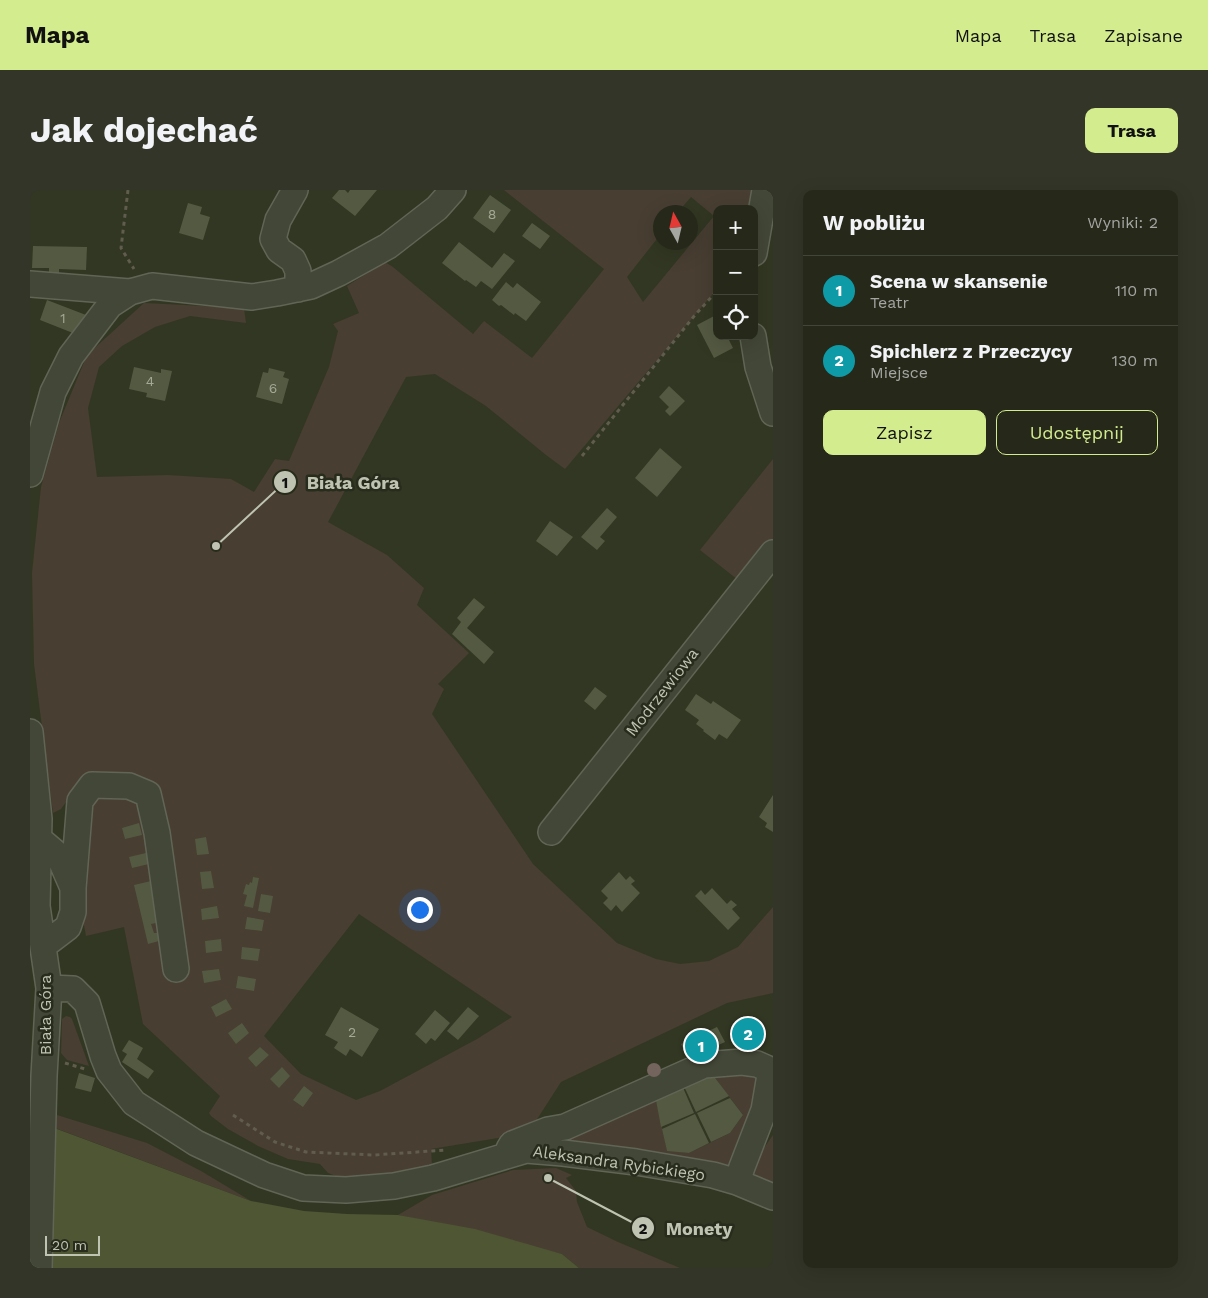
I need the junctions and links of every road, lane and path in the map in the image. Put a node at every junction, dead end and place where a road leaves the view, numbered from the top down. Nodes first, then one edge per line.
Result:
1 (128, 190) edge
2 (295, 190) edge
3 (453, 190) edge
4 (765, 190) edge
5 (755, 250) edge
6 (30, 284) edge
7 (141, 289) junction
8 (298, 289) junction
9 (713, 295) edge
10 (754, 340) edge
11 (773, 413) edge
12 (582, 456) dead end
13 (30, 474) edge
14 (773, 553) edge
15 (30, 732) edge
16 (551, 832) dead end
17 (39, 839) junction
18 (73, 888) junction
19 (42, 968) edge
20 (176, 969) dead end
21 (51, 1069) junction
22 (94, 1071) dead end
23 (232, 1115) dead end
24 (449, 1150) dead end
25 (506, 1156) junction
26 (737, 1182) junction
27 (773, 1197) edge
28 (39, 1268) edge

1 - 7 path
2 - 8 street
3 - 8 street
4 - 5 street
6 - 7 street
7 - 8 street
7 - 13 street
9 - 12 path
10 - 11 street
14 - 16 street, Modrzewiowa
15 - 17 street, Biała Góra
17 - 18 street
17 - 19 street, Biała Góra
18 - 19 street
18 - 20 street
19 - 21 street, Biała Góra
19 - 25 street, Aleksandra Rybickiego
21 - 22 path
21 - 28 street, Biała Góra
23 - 24 path
25 - 26 street, Aleksandra Rybickiego
25 - 26 street
26 - 27 street, Aleksandra Rybickiego

